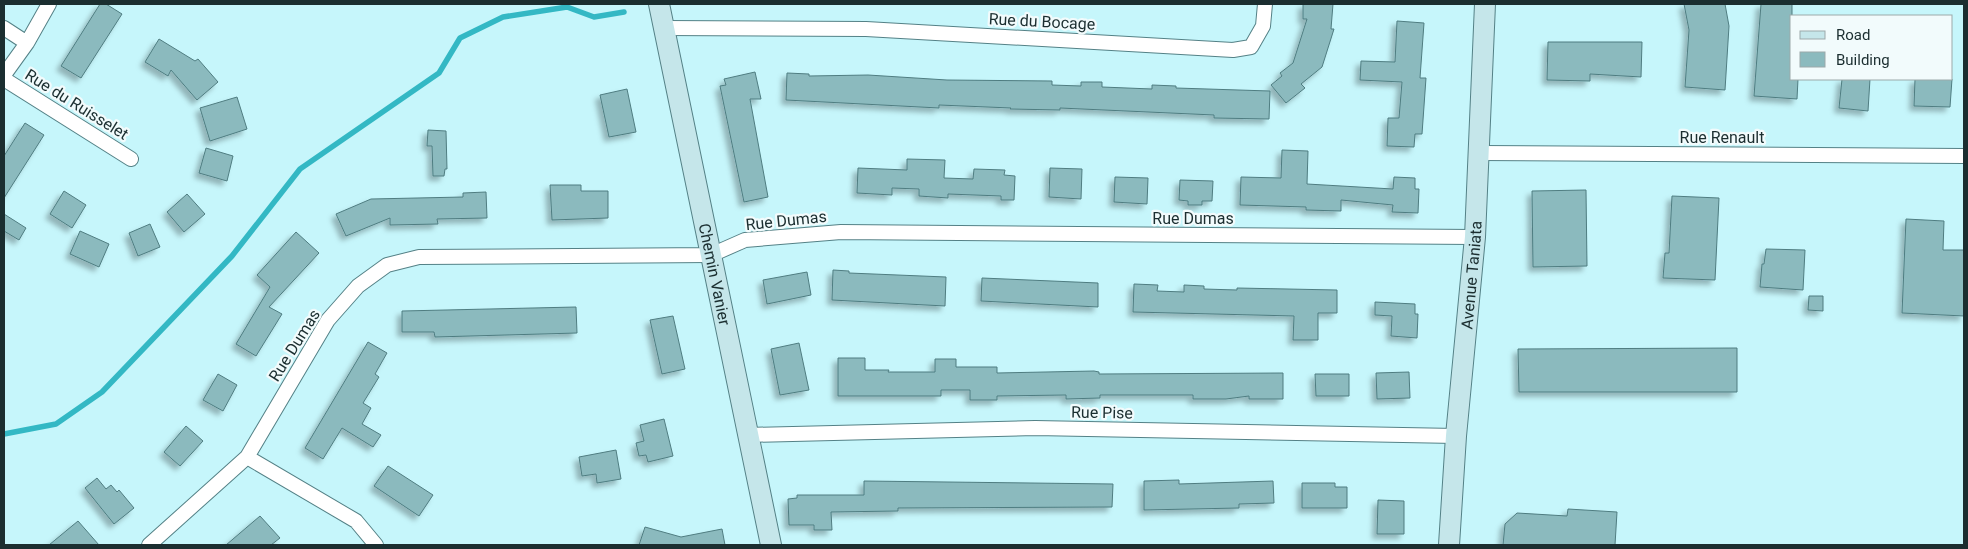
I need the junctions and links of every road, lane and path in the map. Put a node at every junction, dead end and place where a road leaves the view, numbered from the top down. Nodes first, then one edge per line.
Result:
1 (49, 4) edge
2 (659, 4) edge
3 (1265, 4) edge
4 (1486, 4) edge
5 (4, 28) edge
6 (664, 28) junction
7 (27, 43) junction
8 (4, 77) edge
9 (1480, 153) junction
10 (1964, 156) edge
11 (130, 159) dead end
12 (1475, 237) junction
13 (711, 255) junction
14 (748, 435) junction
15 (1456, 436) junction
16 (247, 457) junction
17 (149, 545) edge
18 (376, 545) edge
19 (771, 545) edge
20 (1449, 545) edge

1 - 7 street
2 - 6 street, Chemin Vanier
3 - 6 street, Rue du Bocage
4 - 9 street, Avenue Taniata
5 - 7 street, Rue du Ruisselet
6 - 13 street, Chemin Vanier
7 - 8 street
8 - 11 street, Rue du Ruisselet
9 - 10 street, Rue Renault
9 - 12 street, Avenue Taniata
12 - 13 street, Rue Dumas
12 - 15 street, Avenue Taniata
13 - 14 street, Chemin Vanier
13 - 16 street, Rue Dumas
14 - 15 street, Rue Pise
14 - 19 street, Chemin Vanier
15 - 20 street, Avenue Taniata
16 - 17 street, Rue Dumas
16 - 18 street

